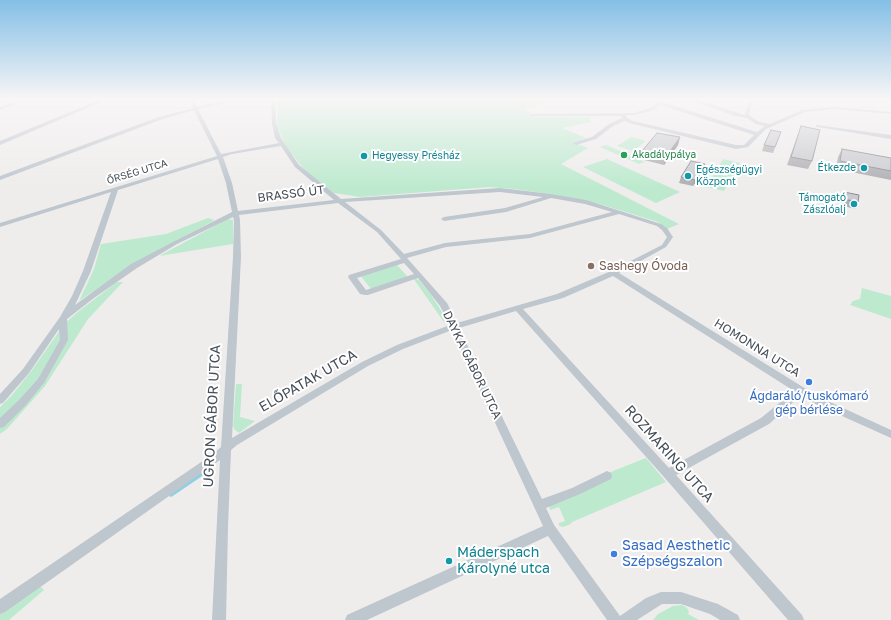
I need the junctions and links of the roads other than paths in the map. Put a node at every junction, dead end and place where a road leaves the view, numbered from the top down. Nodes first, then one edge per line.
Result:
1 (34, 129) edge
2 (131, 129) edge
3 (205, 129) edge
4 (276, 129) edge
5 (607, 129) edge
6 (669, 129) edge
7 (742, 129) edge
8 (764, 129) edge
9 (837, 129) edge
10 (757, 134) junction
11 (891, 137) edge
12 (0, 143) edge
13 (576, 143) dead end
14 (282, 144) junction
15 (220, 157) junction
16 (0, 178) edge
17 (115, 190) junction
18 (551, 196) junction
19 (338, 200) junction
20 (620, 212) junction
21 (236, 213) junction
22 (444, 219) dead end
23 (0, 224) edge
24 (664, 246) joint
25 (404, 258) junction
26 (614, 273) junction
27 (419, 275) junction
28 (518, 309) junction
29 (63, 318) junction
30 (455, 326) junction
31 (800, 391) junction
32 (0, 400) edge
33 (0, 424) edge
34 (891, 434) edge
35 (226, 448) junction
36 (668, 474) junction
37 (607, 476) dead end
38 (539, 505) junction
39 (550, 529) junction
40 (0, 607) edge
41 (219, 620) edge
42 (352, 620) edge
43 (615, 620) edge
44 (625, 620) edge
45 (733, 620) edge
46 (797, 620) edge

1 - 12 street
2 - 16 street
3 - 15 street, UGRON GÁBOR UTCA
4 - 14 street, DAYKA GÁBOR UTCA
5 - 13 street
6 - 10 street
7 - 10 street
8 - 10 street
9 - 11 street
14 - 15 street, ŐRSÉG UTCA
14 - 19 street, DAYKA GÁBOR UTCA
15 - 17 street, ŐRSÉG UTCA
15 - 21 street, UGRON GÁBOR UTCA
17 - 23 street, ŐRSÉG UTCA
17 - 29 street
18 - 19 street, BRASSÓ ÚT
18 - 20 street, BRASSÓ ÚT
18 - 22 street, BRASSÓ ÚT
19 - 21 street, BRASSÓ ÚT
19 - 25 street, DAYKA GÁBOR UTCA
20 - 24 street, BRASSÓ ÚT
20 - 25 street
21 - 29 street, BRASSÓ ÚT
21 - 35 street, UGRON GÁBOR UTCA
24 - 26 street, ELŐPATAK UTCA
25 - 27 street, DAYKA GÁBOR UTCA
25 - 27 street
26 - 28 street, ELŐPATAK UTCA
26 - 31 street, HOMONNA UTCA
27 - 30 street, DAYKA GÁBOR UTCA
28 - 30 street, ELŐPATAK UTCA
28 - 36 street, ROZMARING UTCA
29 - 32 street, BRASSÓ ÚT
29 - 33 street
30 - 35 street, ELŐPATAK UTCA
30 - 38 street, DAYKA GÁBOR UTCA
31 - 34 street, HOMONNA UTCA
31 - 36 street
35 - 40 street, ELŐPATAK UTCA
35 - 41 street, UGRON GÁBOR UTCA
36 - 46 street, ROZMARING UTCA
37 - 38 street
38 - 39 street, DAYKA GÁBOR UTCA
39 - 42 street
39 - 43 street, DAYKA GÁBOR UTCA
44 - 45 street

